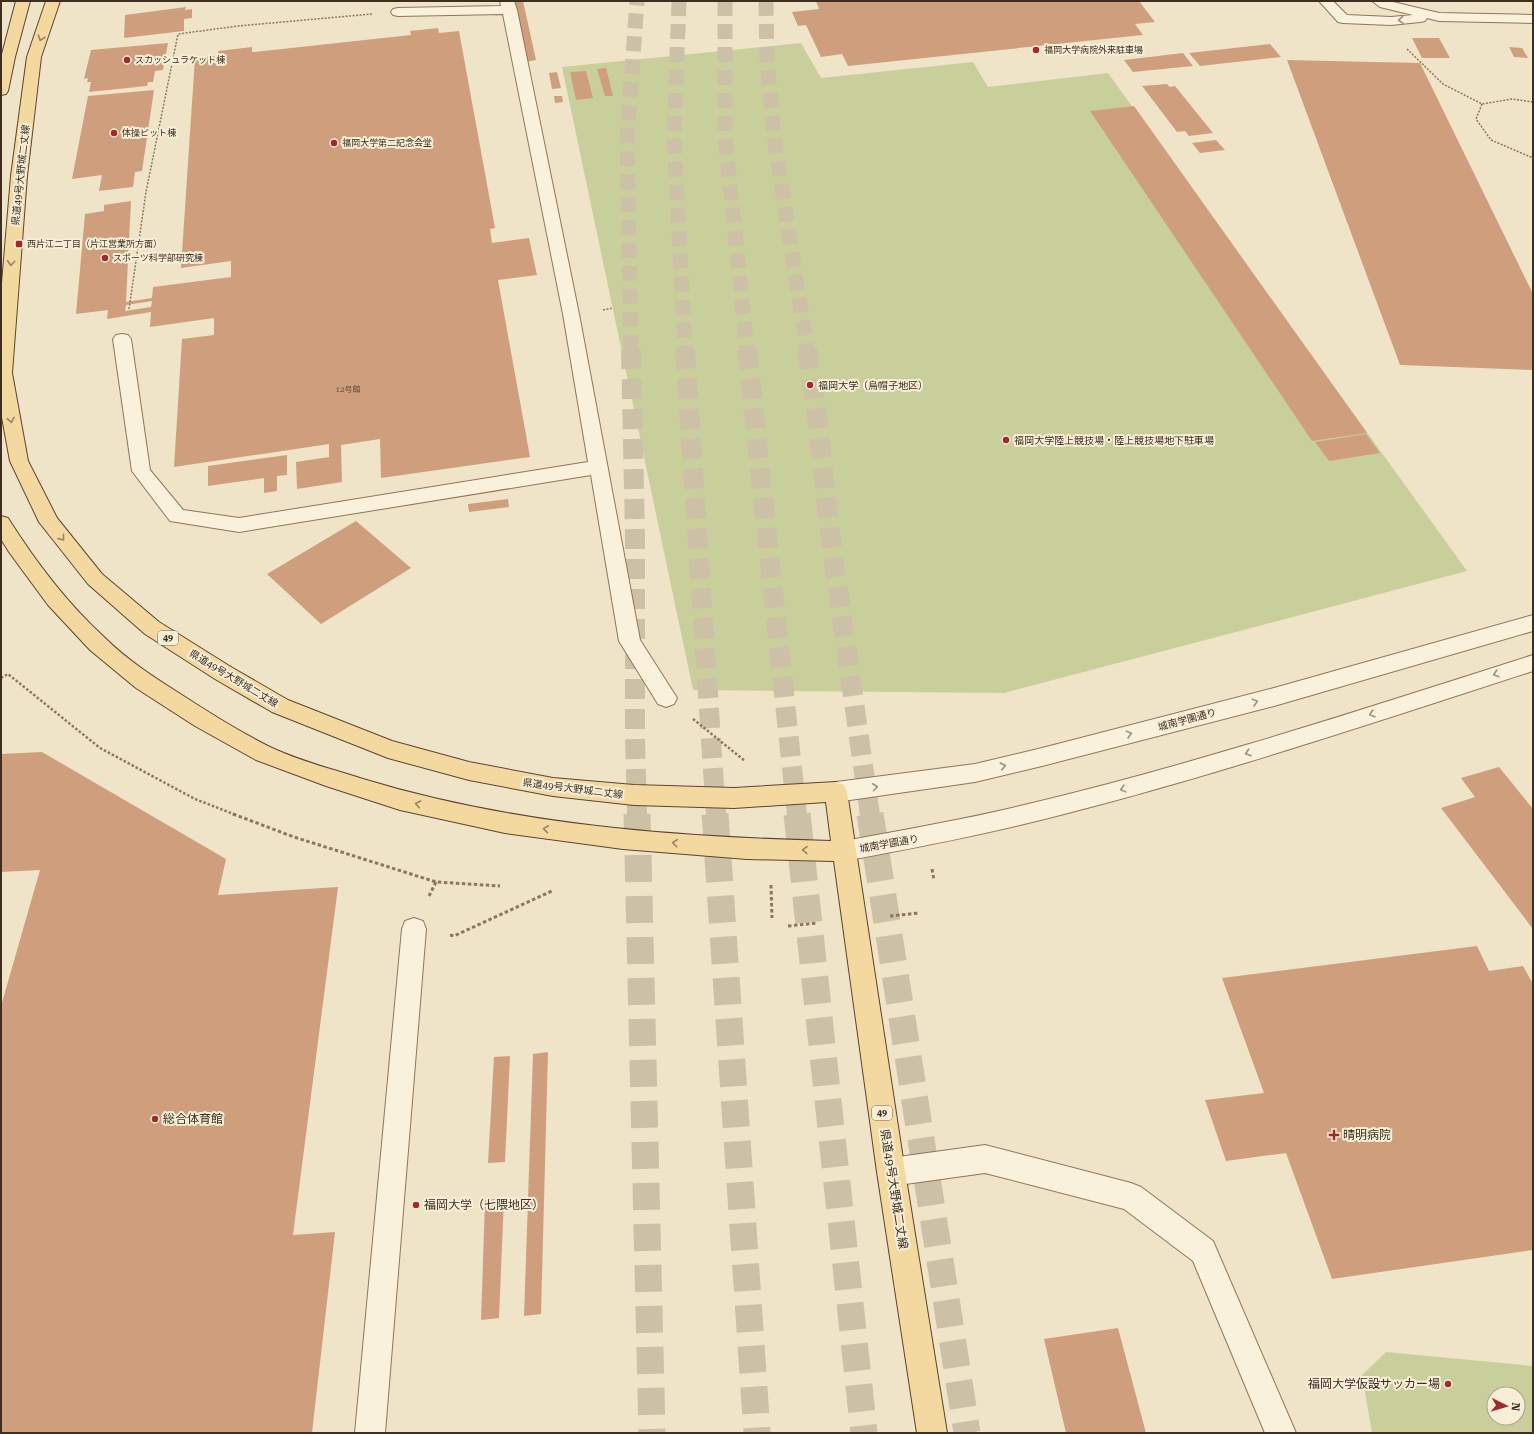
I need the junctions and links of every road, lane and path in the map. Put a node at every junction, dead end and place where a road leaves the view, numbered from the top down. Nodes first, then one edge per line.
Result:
1 (24, 1) edge
2 (54, 1) edge
3 (1326, 1) edge
4 (1380, 1) edge
5 (508, 6) edge
6 (398, 12) joint
7 (1439, 17) junction
8 (1533, 19) edge
9 (1391, 21) junction
10 (4, 57) edge
11 (1, 90) edge
12 (1533, 103) edge
13 (1482, 104) junction
14 (1533, 158) edge
15 (122, 339) joint
16 (598, 467) junction
17 (1, 523) edge
18 (1533, 623) edge
19 (1533, 663) edge
20 (1, 678) edge
21 (666, 698) joint
22 (746, 761) dead end
23 (836, 792) junction
24 (844, 850) junction
25 (500, 886) dead end
26 (552, 891) dead end
27 (414, 929) joint
28 (891, 1172) junction
29 (370, 1433) edge
30 (932, 1433) edge
31 (1281, 1433) edge

1 - 10 main road
2 -> 23 main road, 県道49号大野城二丈線 / 49
3 - 9 street
4 - 7 street
5 - 6 street
5 - 16 street
6 - 15 path
7 - 8 street
7 -> 9 street
9 - 13 path
10 - 11 main road
12 - 13 path
13 - 14 path
15 - 16 street
16 - 21 street
24 -> 17 main road
23 -> 18 street, 城南学園通り
19 -> 24 street, 城南学園通り
20 - 25 path
21 - 22 path
23 - 24 main road, 県道49号大野城二丈線 / 49
24 - 28 main road, 県道49号大野城二丈線 / 49
26 - 27 path
27 - 29 street
28 - 30 main road, 県道49号大野城二丈線 / 49
28 - 31 street

